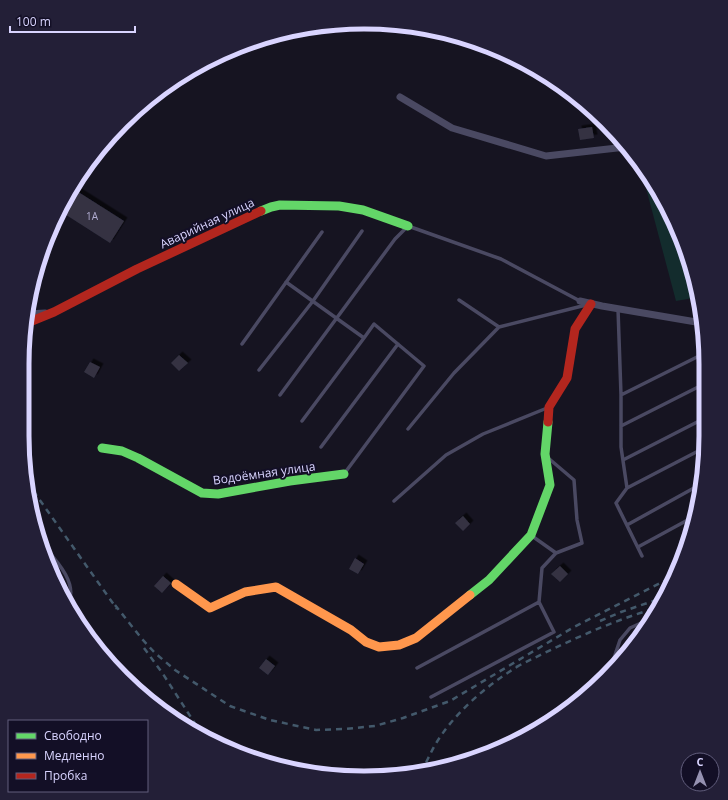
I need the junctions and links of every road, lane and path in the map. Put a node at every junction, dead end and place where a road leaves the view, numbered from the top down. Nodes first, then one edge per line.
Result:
1 (400, 97) dead end
2 (620, 148) edge
3 (408, 226) junction
4 (362, 231) dead end
5 (322, 232) dead end
6 (286, 282) junction
7 (459, 300) dead end
8 (313, 301) junction
9 (580, 301) joint
10 (591, 304) junction
11 (618, 309) junction
12 (54, 312) junction
13 (33, 314) edge
14 (336, 318) junction
15 (32, 321) edge
16 (696, 322) edge
17 (499, 327) junction
18 (364, 338) junction
19 (242, 344) dead end
20 (398, 344) junction
21 (699, 356) edge
22 (259, 370) dead end
23 (699, 387) edge
24 (280, 395) dead end
25 (621, 395) junction
26 (549, 407) junction
27 (302, 421) dead end
28 (699, 421) edge
29 (621, 426) junction
30 (408, 428) dead end
31 (321, 447) dead end
32 (102, 448) dead end
33 (698, 451) edge
34 (545, 454) junction
35 (623, 460) junction
36 (344, 474) joint
37 (695, 487) edge
38 (627, 488) junction
39 (394, 501) dead end
40 (689, 519) edge
41 (627, 525) junction
42 (531, 535) junction
43 (638, 547) junction
44 (556, 553) junction
45 (642, 556) dead end
46 (52, 558) edge
47 (176, 584) dead end
48 (71, 598) edge
49 (539, 602) junction
50 (643, 622) edge
51 (613, 660) edge
52 (417, 668) dead end
53 (431, 697) dead end

1 - 2 street
3 - 9 lane
3 - 12 street, Аварийная улица
3 - 14 lane
4 - 8 lane
5 - 6 lane
6 - 8 lane
6 - 19 lane
7 - 17 lane
8 - 14 lane
8 - 22 lane
9 - 10 street
10 - 11 street
10 - 17 lane
10 - 26 street
11 - 16 street
11 - 25 lane
12 - 13 street
12 - 15 street, Аварийная улица
14 - 18 lane
14 - 24 lane
17 - 30 lane
18 - 20 lane
18 - 27 lane
20 - 31 lane
20 - 36 lane
21 - 25 lane
23 - 29 lane
25 - 29 lane
26 - 34 street
26 - 39 lane
28 - 35 lane
29 - 35 lane
32 - 36 street, Водоёмная улица
33 - 38 lane
34 - 42 street
34 - 44 lane
35 - 38 lane
37 - 41 lane
38 - 41 lane
40 - 43 lane
41 - 43 lane
42 - 44 lane
42 - 47 street
43 - 45 lane
44 - 49 lane
46 - 48 lane
49 - 52 lane
49 - 53 lane
50 - 51 lane

